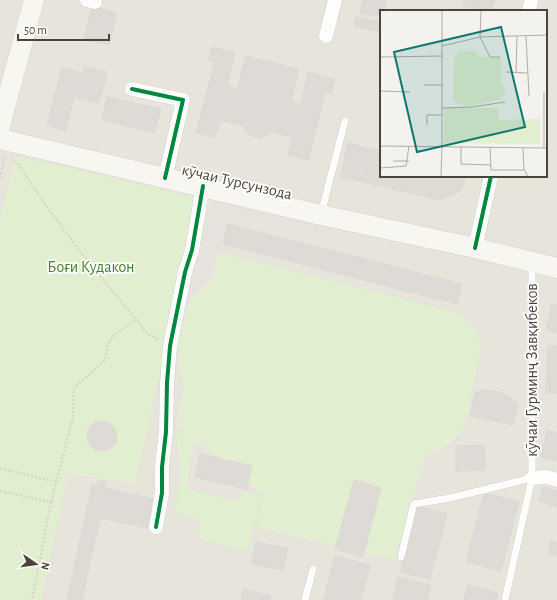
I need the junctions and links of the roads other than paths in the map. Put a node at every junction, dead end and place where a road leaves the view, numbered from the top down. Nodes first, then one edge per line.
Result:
1 (34, 0) edge
2 (335, 0) edge
3 (531, 0) edge
4 (529, 10) edge
5 (326, 36) dead end
6 (132, 89) dead end
7 (345, 121) dead end
8 (0, 126) edge
9 (0, 139) edge
10 (491, 177) edge
11 (165, 178) junction
12 (203, 186) junction
13 (321, 215) junction
14 (475, 248) junction
15 (532, 262) junction
16 (557, 268) edge
17 (532, 478) junction
18 (557, 480) edge
19 (156, 527) dead end
20 (400, 557) dead end
21 (313, 569) dead end
22 (305, 600) edge
23 (505, 600) edge

1 - 8 main road
2 - 5 street
3 - 4 street
6 - 11 street
7 - 13 lane
9 - 11 main road, кӯчаи Турсунзода
10 - 14 street
11 - 12 main road, кӯчаи Турсунзода
12 - 13 main road, кӯчаи Турсунзода
12 - 19 street
13 - 14 main road, кӯчаи Турсунзода
14 - 15 main road, кӯчаи Турсунзода
15 - 16 main road, кӯчаи Турсунзода
15 - 17 lane, кӯчаи Гурминҷ Завқибеков
17 - 18 street
17 - 20 lane, кӯчаи Гурминҷ Завқибеков
17 - 23 lane, кӯчаи Гурминҷ Завқибеков
21 - 22 lane

